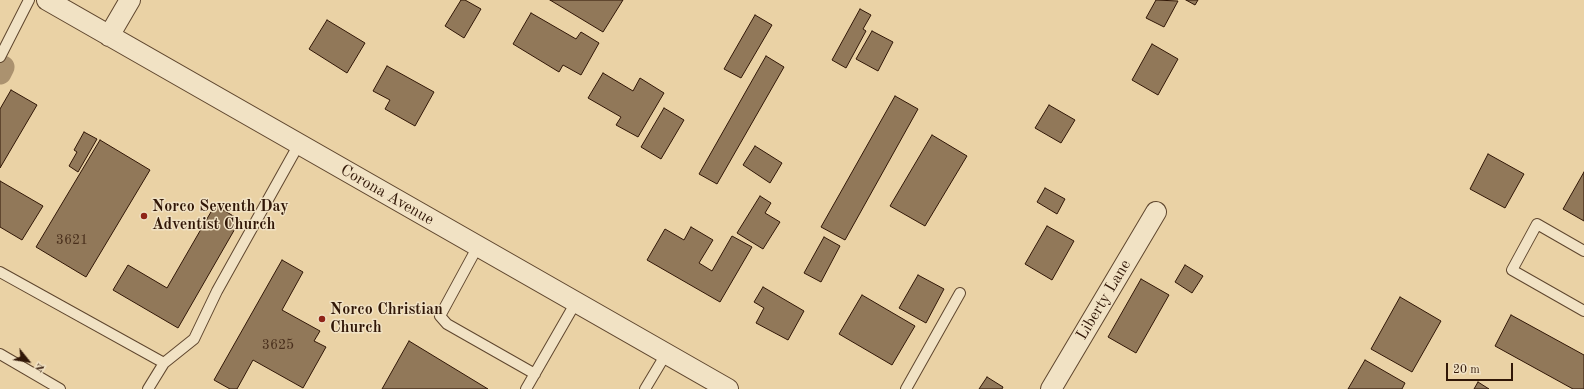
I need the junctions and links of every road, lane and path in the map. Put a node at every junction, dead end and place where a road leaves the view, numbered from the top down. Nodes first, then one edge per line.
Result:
1 (29, 0) edge
2 (47, 0) edge
3 (130, 0) edge
4 (109, 36) junction
5 (0, 57) edge
6 (299, 144) junction
7 (1156, 212) dead end
8 (478, 246) junction
9 (1584, 251) edge
10 (0, 272) edge
11 (960, 293) dead end
12 (576, 302) junction
13 (1584, 311) edge
14 (0, 354) edge
15 (666, 354) junction
16 (164, 363) junction
17 (535, 374) junction
18 (60, 389) edge
19 (148, 389) edge
20 (526, 389) edge
21 (645, 389) edge
22 (728, 389) edge
23 (906, 389) edge
24 (1051, 389) edge

1 - 5 lane
2 - 4 street, Corona Avenue
3 - 4 street
4 - 6 street, Corona Avenue
6 - 8 street, Corona Avenue
6 - 16 lane
7 - 24 street, Liberty Lane
8 - 12 street, Corona Avenue
8 - 17 lane
9 - 13 lane
10 - 16 lane
11 - 23 lane
12 - 15 street, Corona Avenue
12 - 17 lane
14 - 18 lane
15 - 21 lane
15 - 22 street, Corona Avenue
16 - 19 lane
17 - 20 lane

